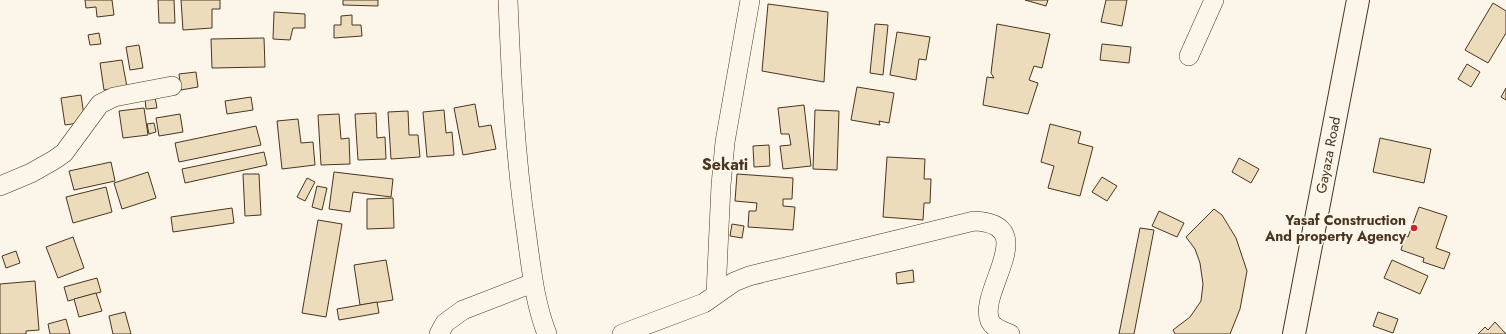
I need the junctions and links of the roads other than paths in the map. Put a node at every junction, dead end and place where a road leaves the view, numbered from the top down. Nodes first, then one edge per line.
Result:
1 (508, 0) edge
2 (750, 0) edge
3 (1214, 0) edge
4 (1358, 0) edge
5 (1189, 56) dead end
6 (172, 86) dead end
7 (0, 186) edge
8 (533, 283) junction
9 (716, 294) junction
10 (440, 334) edge
11 (547, 334) edge
12 (622, 334) edge
13 (1010, 334) edge
14 (1294, 334) edge

1 - 8 street
2 - 9 street
3 - 5 street
4 - 14 main road, Gayaza Road
6 - 7 street
8 - 10 street
8 - 11 street
9 - 12 street
9 - 13 street

